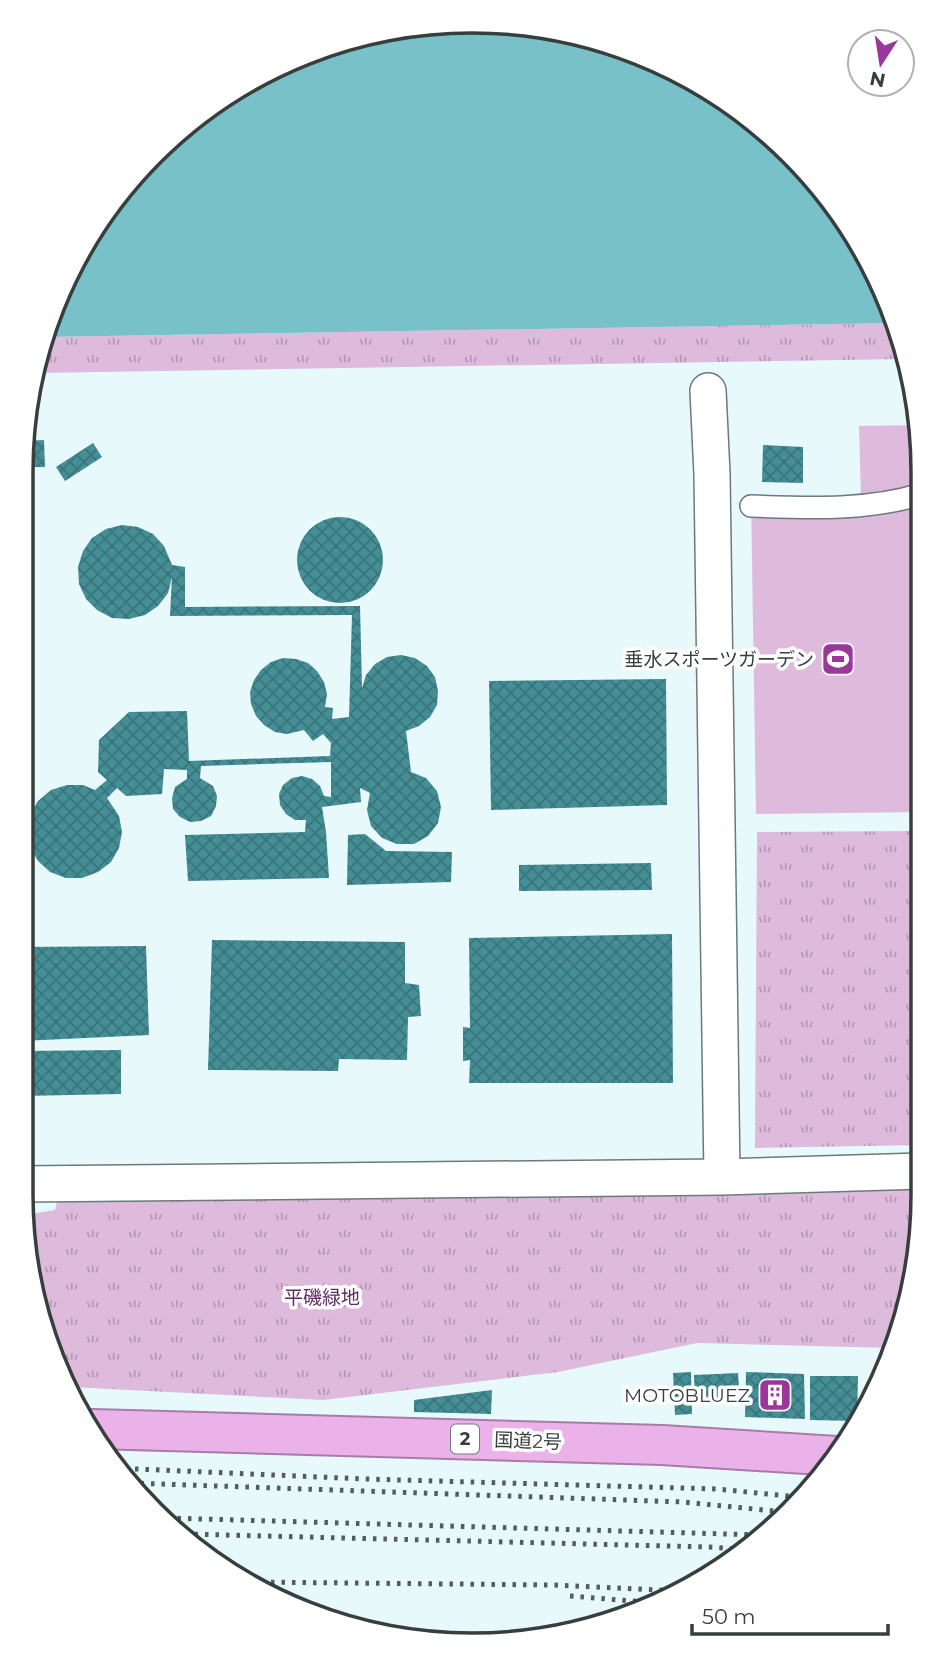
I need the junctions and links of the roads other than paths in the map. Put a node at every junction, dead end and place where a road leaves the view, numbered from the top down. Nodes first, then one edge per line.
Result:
1 (708, 391) dead end
2 (911, 496) edge
3 (751, 506) dead end
4 (911, 1171) edge
5 (722, 1177) junction
6 (33, 1184) edge
7 (102, 1429) edge
8 (825, 1454) edge

1 - 5 street
2 - 3 street
4 - 5 street
5 - 6 street
7 - 8 highway, 国道2号 / 2

